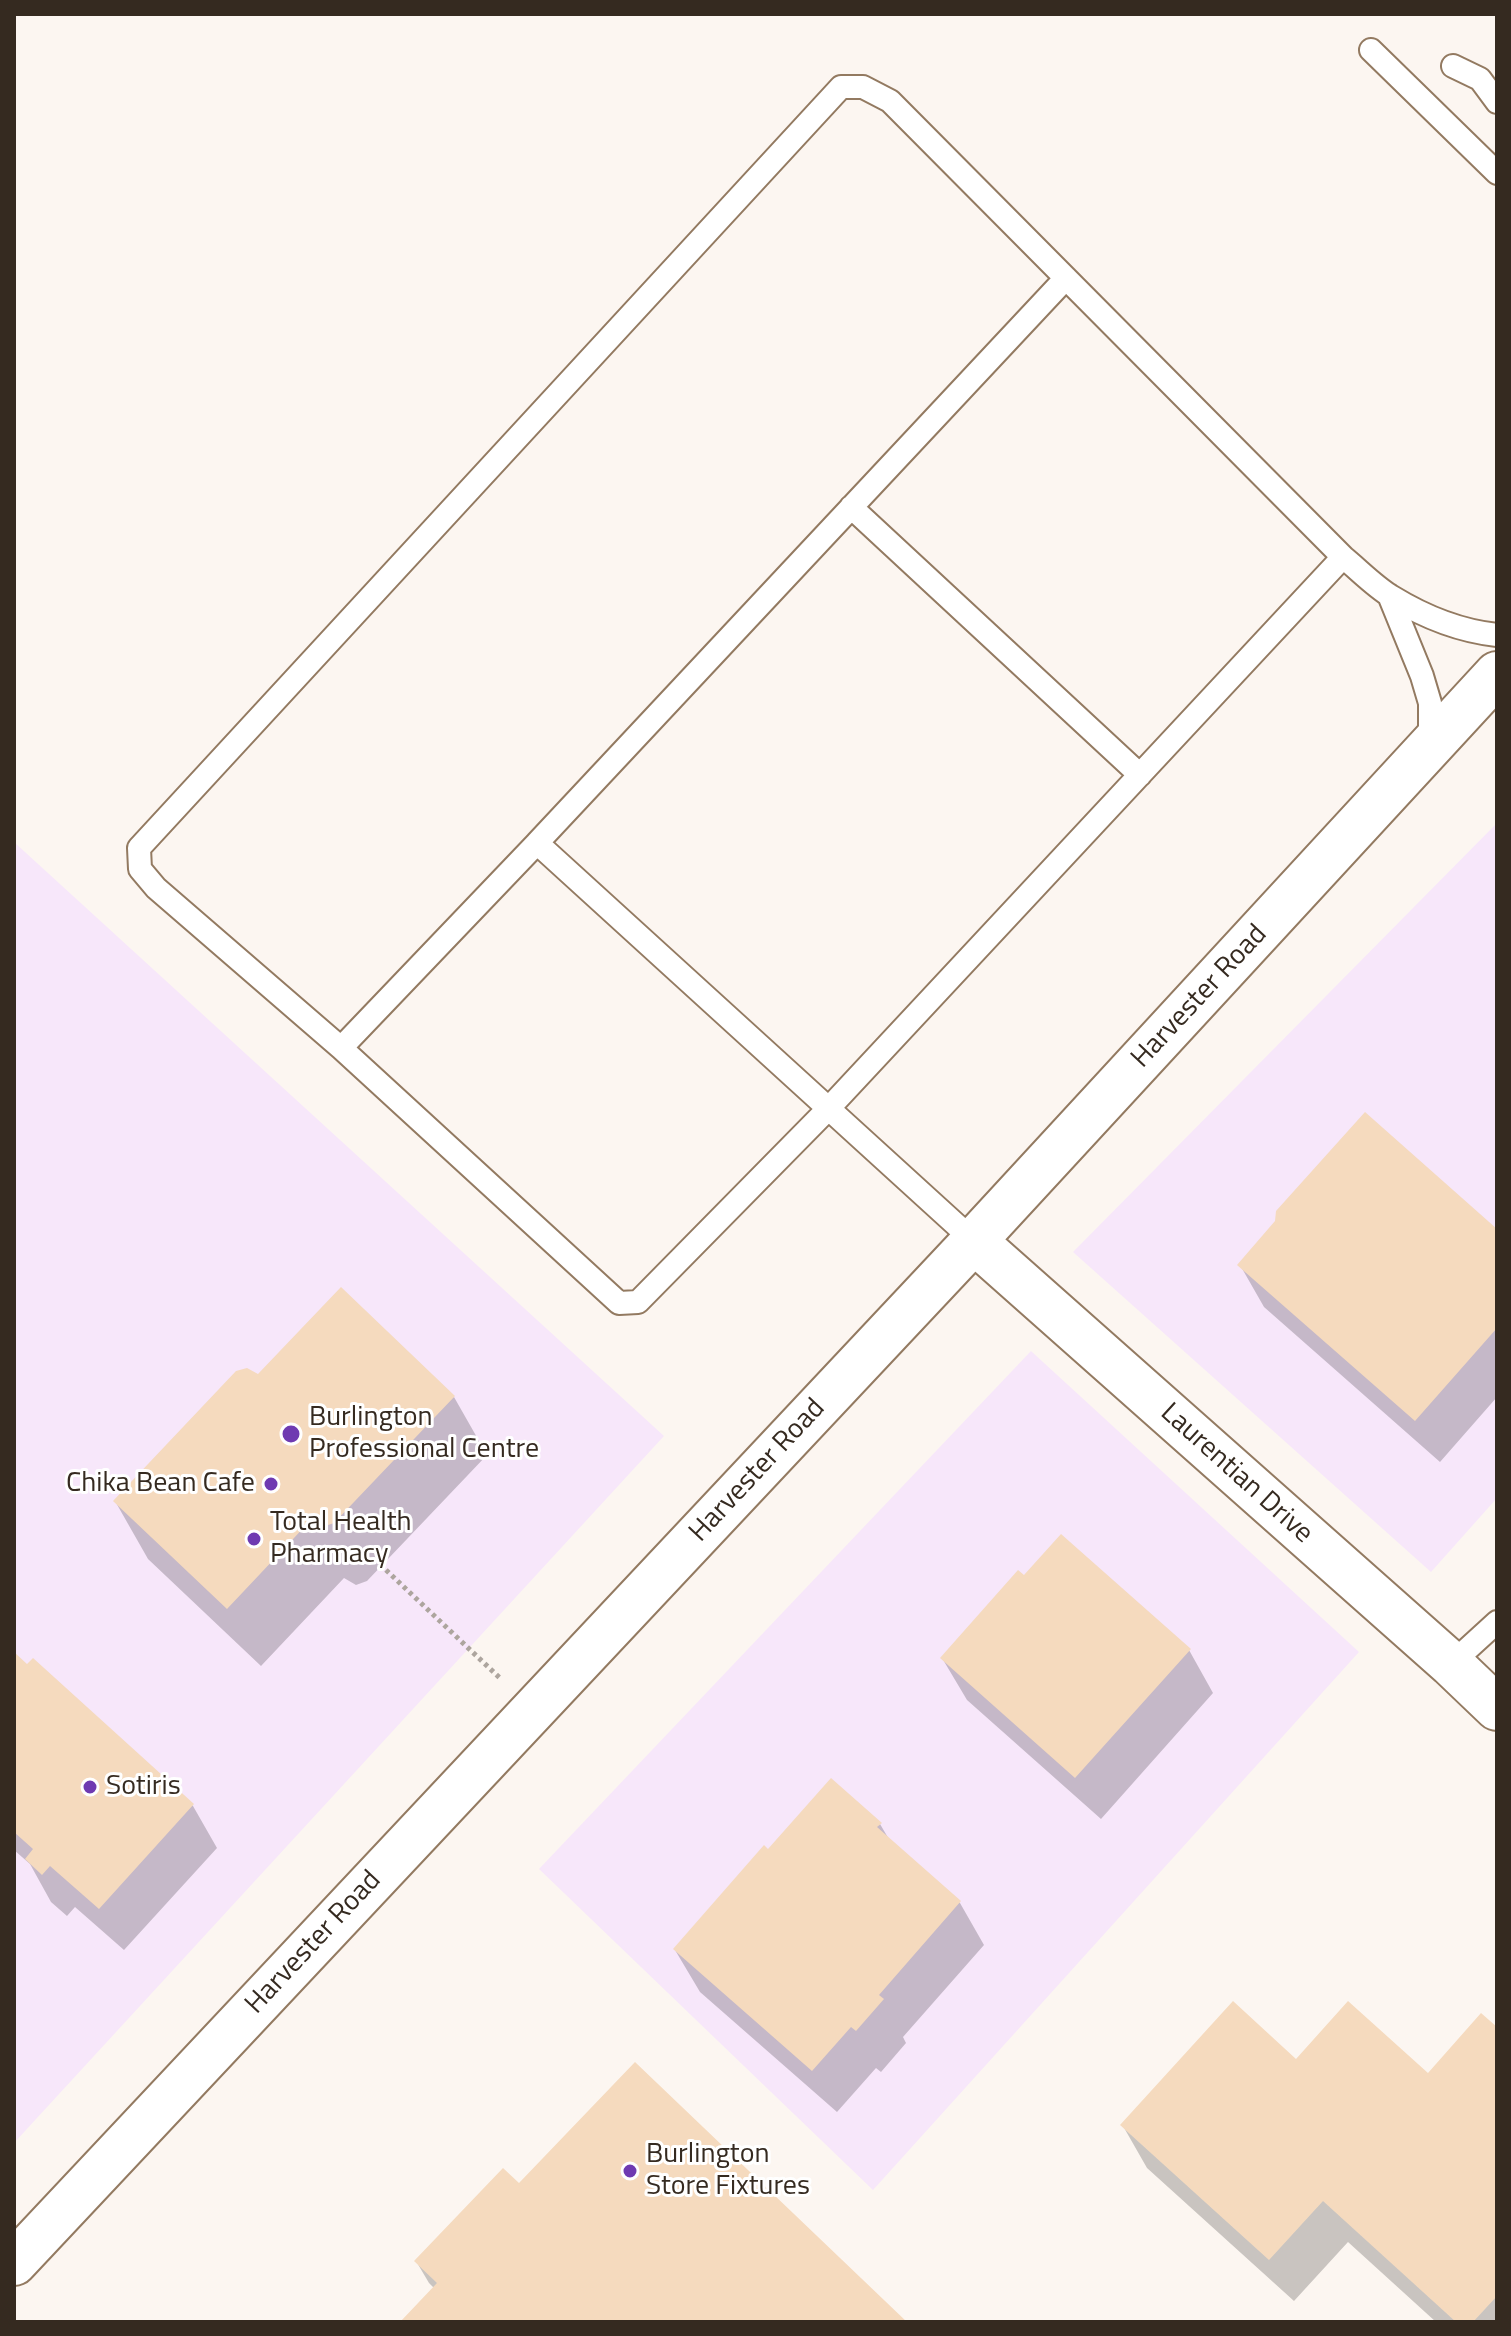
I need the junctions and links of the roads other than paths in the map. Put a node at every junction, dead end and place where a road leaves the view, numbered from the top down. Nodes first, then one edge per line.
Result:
1 (1371, 50) dead end
2 (1453, 66) dead end
3 (1497, 102) edge
4 (1497, 173) edge
5 (1066, 278) junction
6 (851, 507) junction
7 (1343, 557) junction
8 (1389, 595) junction
9 (1497, 635) edge
10 (1497, 674) edge
11 (1430, 747) junction
12 (1140, 775) junction
13 (537, 843) junction
14 (341, 1048) junction
15 (829, 1108) junction
16 (974, 1241) junction
17 (1497, 1622) edge
18 (1451, 1664) junction
19 (1497, 1708) edge
20 (14, 2263) edge

1 - 4 lane
2 - 3 lane
5 - 6 lane
5 - 7 lane
5 - 14 lane
6 - 12 lane
6 - 13 lane
7 - 8 lane
7 - 12 lane
8 - 9 lane
8 - 11 lane
10 - 11 main road, Harvester Road
11 - 16 main road, Harvester Road
12 - 15 lane
13 - 14 lane
13 - 15 lane
14 - 15 lane
15 - 16 lane
16 - 18 main road, Laurentian Drive
16 - 20 main road, Harvester Road
17 - 18 lane
18 - 19 main road, Laurentian Drive

